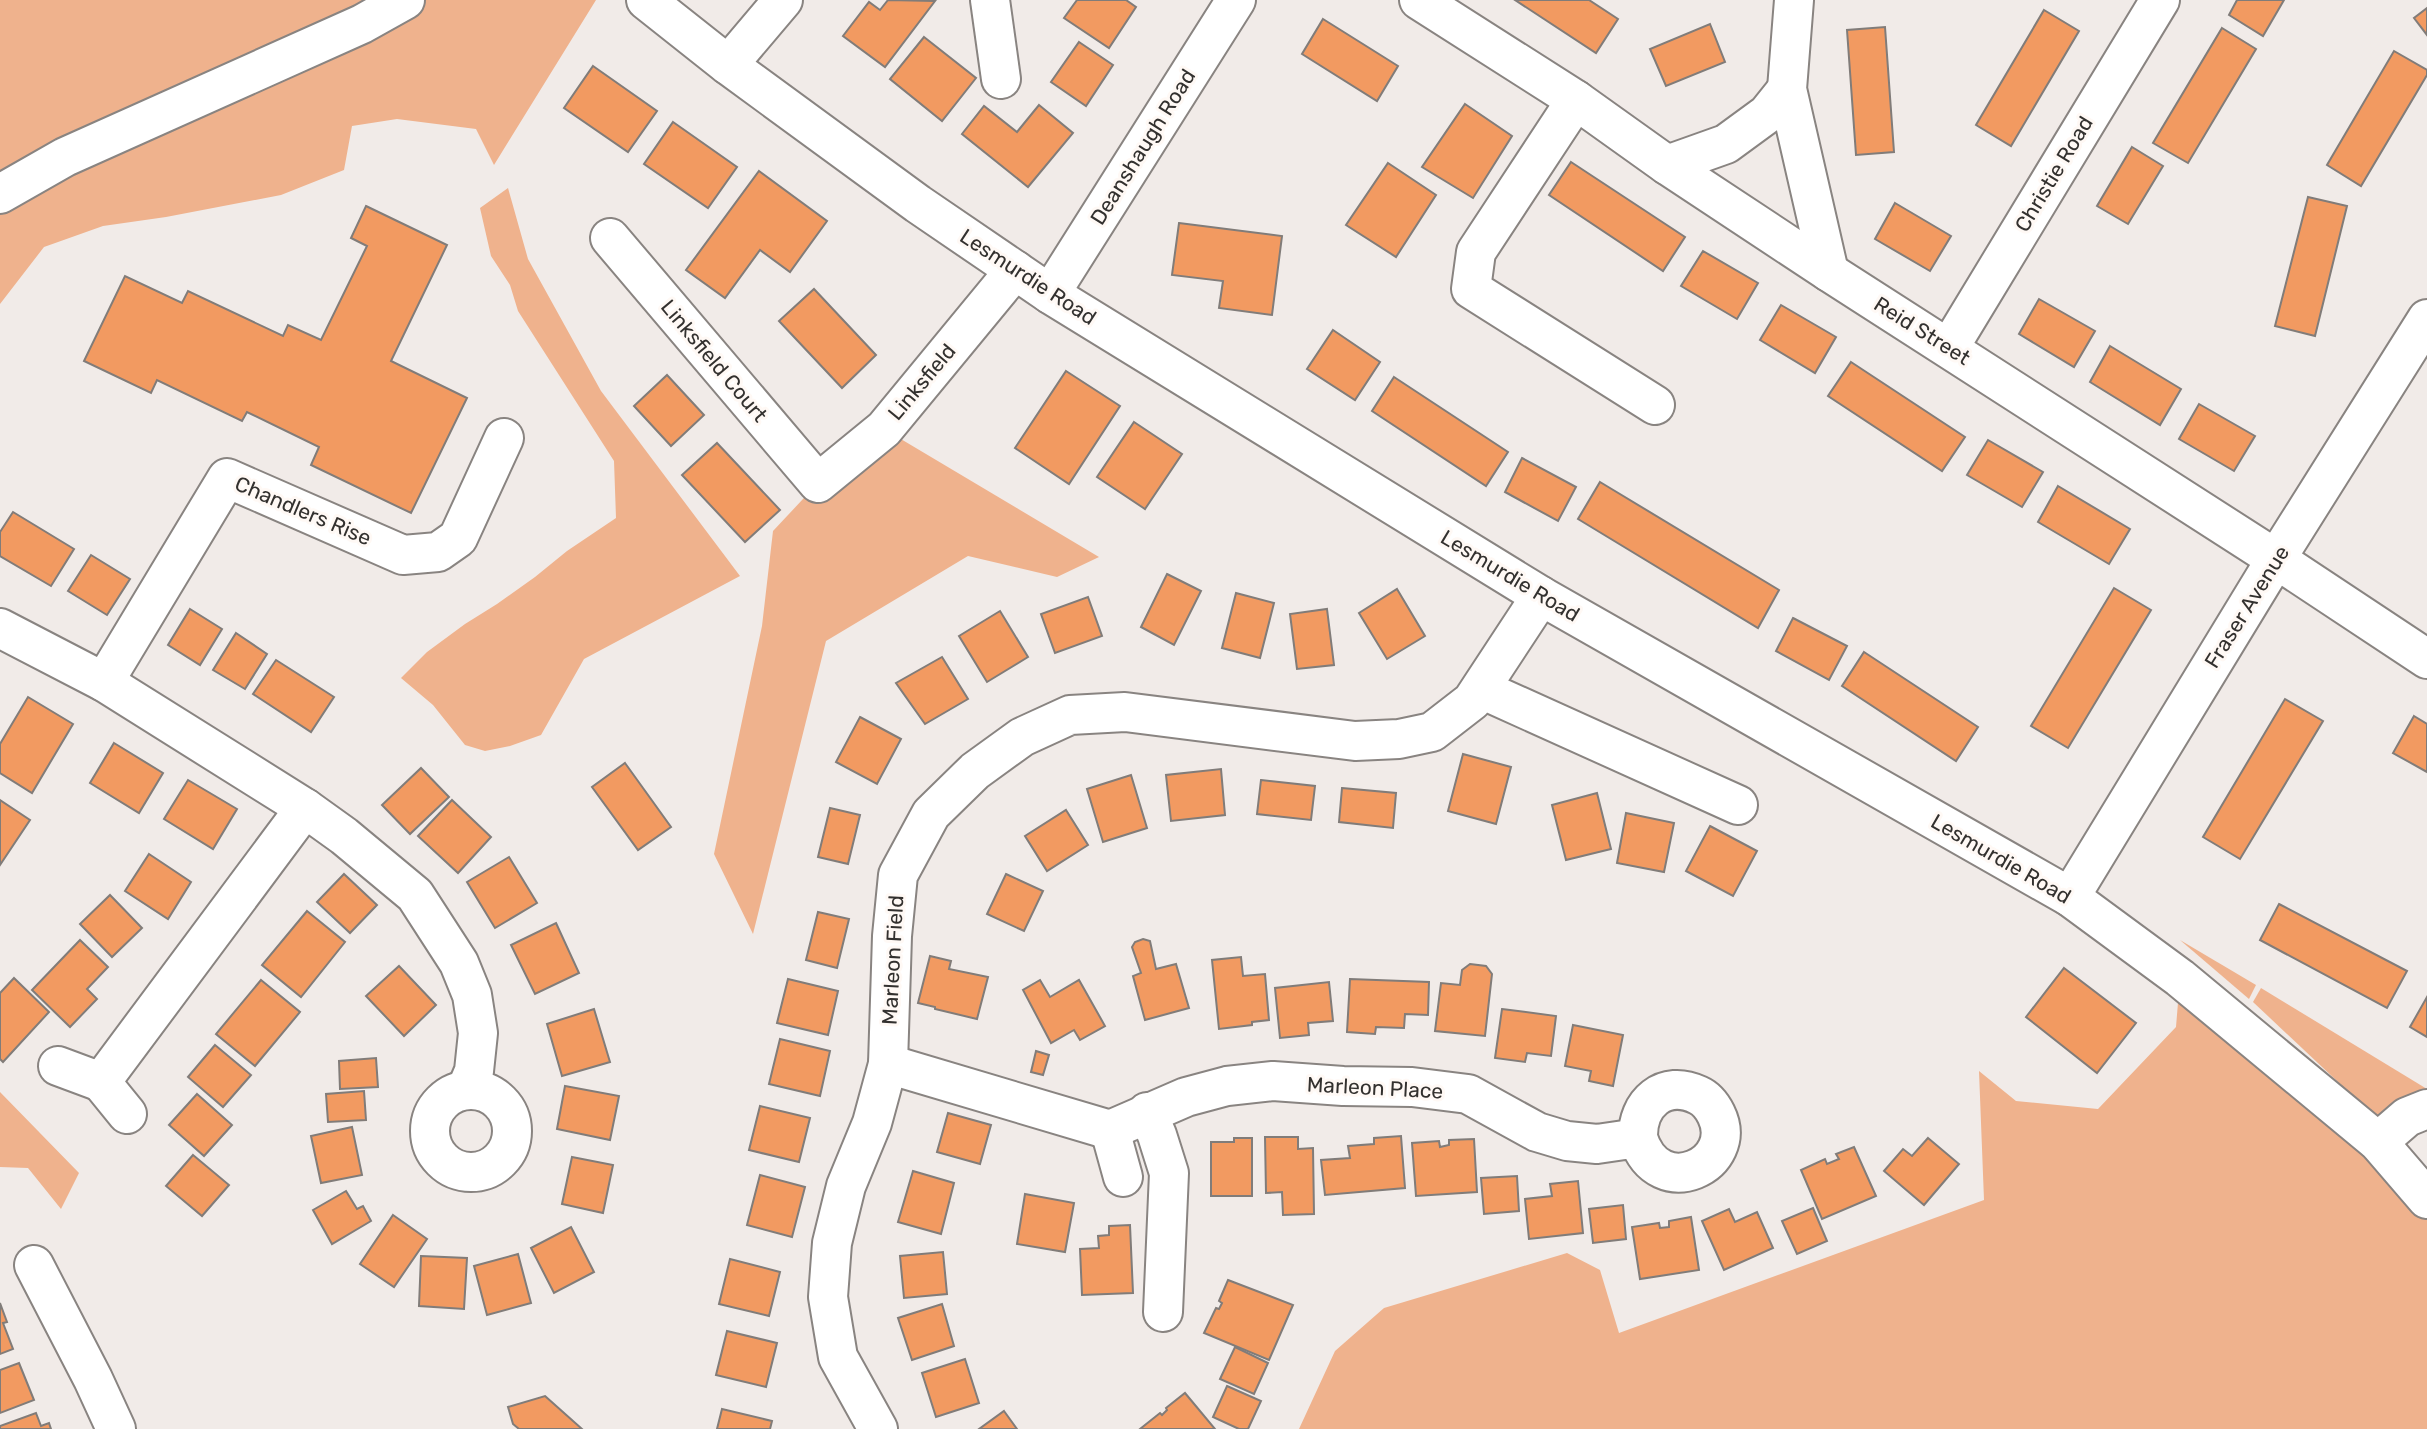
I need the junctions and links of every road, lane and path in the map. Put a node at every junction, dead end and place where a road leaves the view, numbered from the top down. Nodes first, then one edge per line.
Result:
1 (405, 0) edge
2 (646, 0) edge
3 (783, 0) edge
4 (990, 0) edge
5 (1236, 0) edge
6 (1419, 0) edge
7 (1794, 0) edge
8 (2160, 0) edge
9 (728, 65) junction
10 (1001, 79) dead end
11 (1787, 89) junction
12 (1576, 100) junction
13 (1667, 165) junction
14 (0, 194) edge
15 (610, 238) dead end
16 (1015, 270) junction
17 (1829, 272) junction
18 (1050, 294) junction
19 (2427, 319) edge
20 (1949, 348) junction
21 (1655, 405) dead end
22 (505, 438) dead end
23 (818, 483) joint
24 (2276, 559) junction
25 (1541, 596) junction
26 (1, 631) edge
27 (2427, 659) edge
28 (104, 682) junction
29 (1480, 689) junction
30 (1738, 805) dead end
31 (305, 808) junction
32 (2070, 897) junction
33 (888, 1064) junction
34 (58, 1066) dead end
35 (101, 1082) junction
36 (466, 1090) dead end
37 (2427, 1109) edge
38 (1147, 1112) junction
39 (127, 1114) dead end
40 (1110, 1130) junction
41 (1637, 1138) dead end
42 (2378, 1142) junction
43 (1123, 1177) dead end
44 (2427, 1199) edge
45 (34, 1265) dead end
46 (1163, 1312) dead end
47 (116, 1429) edge
48 (878, 1429) edge

1 - 14 street
2 - 9 street, Lesmurdie Road
3 - 9 street
4 - 10 street
5 - 18 street, Deanshaugh Road
6 - 12 street, Reid Street
7 - 11 street
8 - 20 street, Christie Road
9 - 16 street, Lesmurdie Road
11 - 13 street
11 - 17 street
12 - 13 street, Reid Street
12 - 21 street
13 - 17 street, Reid Street
15 - 23 street, Linksfield Court
16 - 18 street, Lesmurdie Road
16 - 23 street, Linksfield
17 - 20 street, Reid Street
18 - 25 street, Lesmurdie Road
19 - 24 street, Fraser Avenue
20 - 24 street, Reid Street
22 - 28 street, Chandlers Rise
24 - 27 street, Reid Street
24 - 32 street, Fraser Avenue
25 - 29 street, Marleon Field
25 - 32 street, Lesmurdie Road
26 - 28 street
28 - 31 street
29 - 30 street
29 - 33 street, Marleon Field
31 - 35 street
31 - 36 street
32 - 42 street, Lesmurdie Road
33 - 40 street
33 - 48 street, Marleon Field
34 - 35 street
35 - 39 street
37 - 42 street
38 - 40 street, Marleon Place
38 - 41 street, Marleon Place
38 - 46 street
40 - 43 street
42 - 44 street, Lesmurdie Road
45 - 47 street

